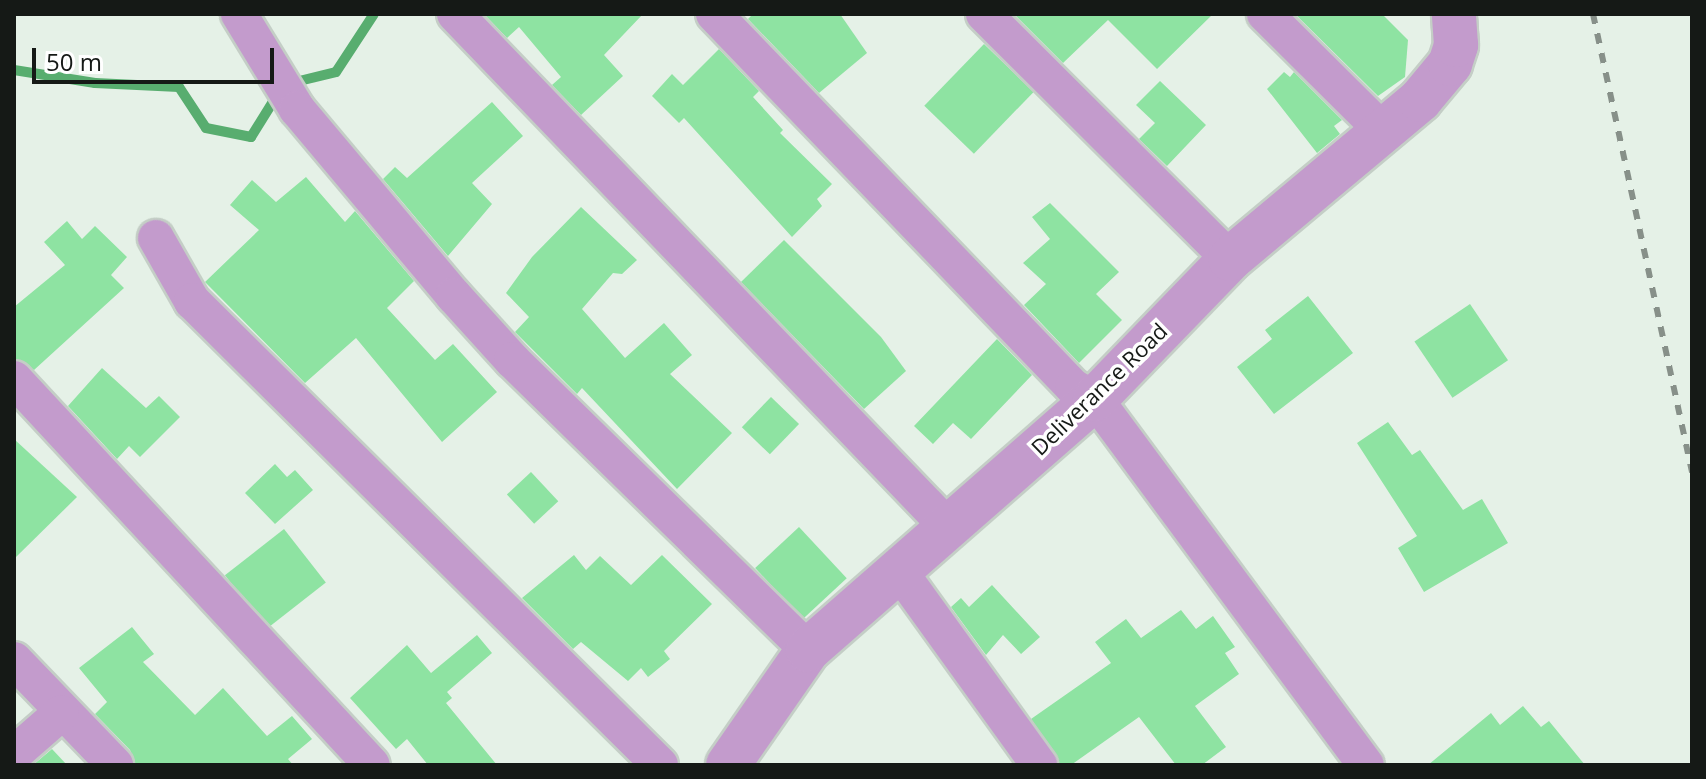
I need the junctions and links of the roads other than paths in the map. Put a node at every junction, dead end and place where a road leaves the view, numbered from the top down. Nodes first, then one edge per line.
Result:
1 (239, 14) edge
2 (455, 14) edge
3 (714, 14) edge
4 (984, 14) edge
5 (1265, 14) edge
6 (1454, 14) edge
7 (1384, 132) junction
8 (156, 238) dead end
9 (1230, 259) junction
10 (14, 379) edge
11 (1095, 399) junction
12 (948, 527) junction
13 (897, 568) junction
14 (808, 650) junction
15 (14, 660) edge
16 (61, 713) junction
17 (14, 754) edge
18 (115, 765) edge
19 (372, 765) edge
20 (660, 765) edge
21 (728, 765) edge
22 (1039, 765) edge
23 (1366, 765) edge

1 - 14 street
2 - 12 street
3 - 11 street
4 - 9 street
5 - 7 street
6 - 7 street, Deliverance Road
7 - 9 street, Deliverance Road
8 - 20 street
9 - 11 street, Deliverance Road
10 - 19 street
11 - 12 street, Deliverance Road
11 - 23 street
12 - 13 street, Deliverance Road
13 - 14 street, Deliverance Road
13 - 22 street
14 - 21 street, Deliverance Road
15 - 16 street
16 - 17 street
16 - 18 street

